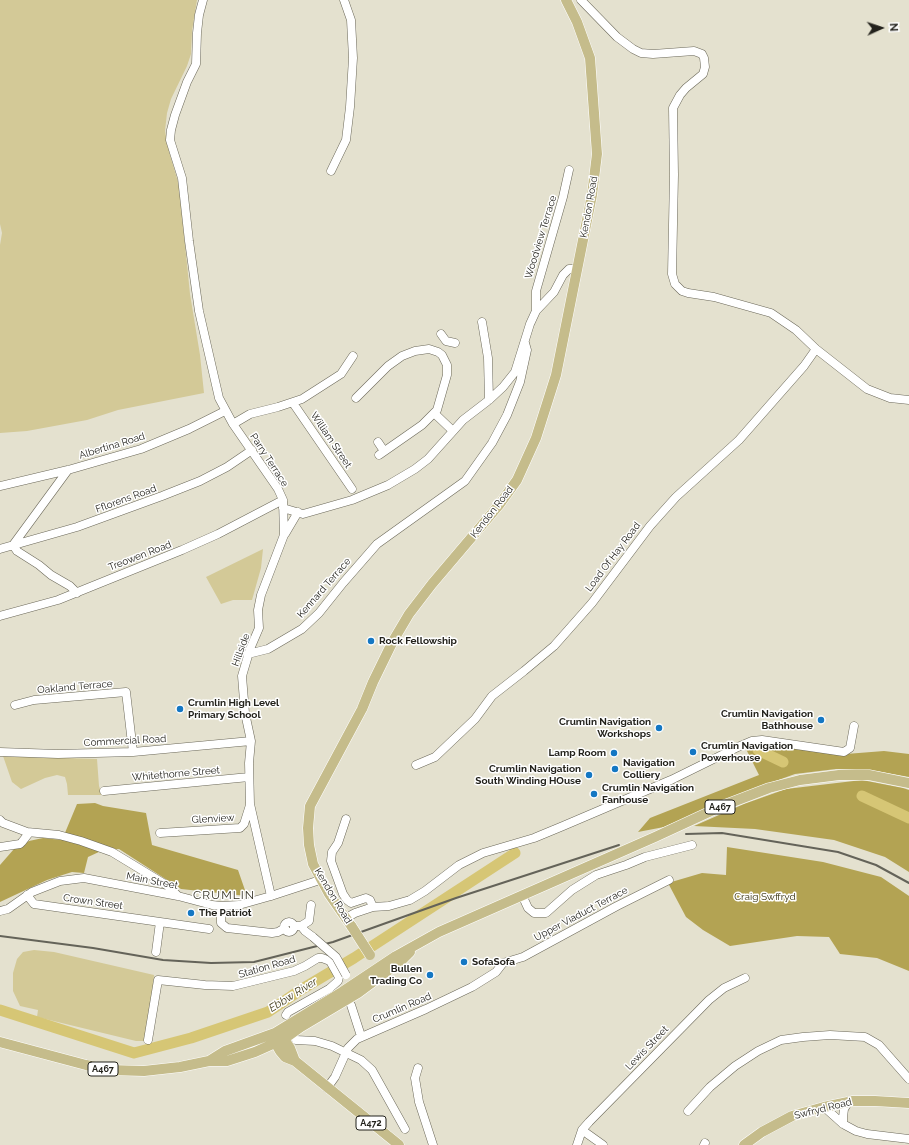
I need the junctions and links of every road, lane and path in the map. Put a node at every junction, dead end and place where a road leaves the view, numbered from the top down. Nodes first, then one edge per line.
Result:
1 (203, 0) edge
2 (344, 0) edge
3 (566, 0) edge
4 (581, 0) edge
5 (569, 170) dead end
6 (331, 171) dead end
7 (577, 269) junction
8 (536, 311) junction
9 (482, 322) dead end
10 (440, 334) dead end
11 (446, 341) junction
12 (455, 343) dead end
13 (525, 343) junction
14 (816, 349) junction
15 (438, 352) junction
16 (353, 356) dead end
17 (356, 398) dead end
18 (489, 400) junction
19 (909, 400) edge
20 (293, 402) junction
21 (225, 411) junction
22 (434, 413) junction
23 (233, 424) junction
24 (453, 431) junction
25 (378, 442) dead end
26 (252, 450) junction
27 (68, 470) junction
28 (0, 486) edge
29 (352, 489) dead end
30 (283, 504) junction
31 (298, 512) junction
32 (284, 535) junction
33 (13, 545) junction
34 (0, 549) edge
35 (77, 592) junction
36 (0, 616) edge
37 (248, 654) junction
38 (15, 705) dead end
39 (854, 726) dead end
40 (251, 741) junction
41 (0, 752) edge
42 (133, 752) junction
43 (416, 766) dead end
44 (249, 777) junction
45 (909, 783) edge
46 (104, 791) dead end
47 (250, 804) junction
48 (346, 819) dead end
49 (0, 820) edge
50 (29, 833) junction
51 (160, 833) dead end
52 (692, 845) dead end
53 (0, 848) edge
54 (320, 880) junction
55 (669, 880) dead end
56 (28, 895) junction
57 (522, 895) junction
58 (178, 896) junction
59 (271, 896) junction
60 (311, 905) dead end
61 (221, 906) junction
62 (373, 907) junction
63 (0, 911) edge
64 (346, 918) junction
65 (160, 922) junction
66 (298, 926) junction
67 (209, 929) dead end
68 (156, 952) dead end
69 (503, 964) joint
70 (381, 971) junction
71 (342, 975) junction
72 (745, 978) dead end
73 (350, 982) dead end
74 (351, 1005) dead end
75 (286, 1015) dead end
76 (361, 1036) junction
77 (278, 1039) junction
78 (148, 1040) dead end
79 (296, 1040) dead end
80 (0, 1042) edge
81 (255, 1052) junction
82 (346, 1052) junction
83 (285, 1056) junction
84 (209, 1061) junction
85 (295, 1061) junction
86 (418, 1068) dead end
87 (909, 1079) edge
88 (327, 1088) junction
89 (849, 1102) junction
90 (908, 1102) edge
91 (824, 1107) junction
92 (688, 1111) dead end
93 (843, 1124) junction
94 (405, 1129) dead end
95 (582, 1130) junction
96 (909, 1139) edge
97 (399, 1145) edge
98 (433, 1145) edge
99 (577, 1145) edge
100 (603, 1145) edge
101 (744, 1145) edge

1 - 21 street, Parry Terrace
2 - 6 street
3 - 7 main road, Kendon Road
4 - 14 street
5 - 8 street, Woodview Terrace
7 - 8 street
7 - 54 main road, Kendon Road
8 - 13 street
9 - 18 street
10 - 11 street
11 - 12 street
11 - 15 street
13 - 18 street
13 - 37 street, Kennard Terrace
14 - 19 street
14 - 43 street, Load Of Hay Road
15 - 17 street
15 - 22 street
16 - 20 street
18 - 24 street
20 - 23 street
20 - 29 street, William Street
21 - 23 street, Parry Terrace
21 - 27 street, Albertina Road
22 - 24 street
22 - 25 street
23 - 26 street, Parry Terrace
24 - 31 street
26 - 30 street, Parry Terrace
26 - 33 street, Fflorens Road
27 - 28 street, Albertina Road
27 - 33 street
30 - 31 street
30 - 32 street, Hillside
30 - 35 street, Treowen Road
31 - 32 street
32 - 37 street, Hillside
33 - 34 street, Fflorens Road
33 - 35 street
35 - 36 street, Treowen Road
37 - 40 street, Hillside
38 - 42 street, Oakland Terrace
39 - 62 street
40 - 42 street, Commercial Road
40 - 44 street, Hillside
41 - 42 street, Commercial Road
44 - 46 street, Whitethorne Street
44 - 47 street, Hillside
45 - 57 main road, A467
47 - 51 street, Glenview
47 - 59 street, Hillside
48 - 62 street
49 - 50 street
50 - 53 street
50 - 58 street
52 - 57 street
54 - 59 street, Main Street
54 - 64 main road, Kendon Road
55 - 69 street, Upper Viaduct Terrace
56 - 58 street, Main Street
56 - 63 street, Main Street
56 - 65 street, Crown Street
57 - 70 main road, A467
58 - 61 street, Main Street
59 - 61 street, Main Street
60 - 66 street
61 - 66 street
62 - 64 street
64 - 70 main road, Kendon Road, bridge
65 - 67 street, Crown Street
65 - 68 street
66 - 71 street, bridge
69 - 76 street, Crumlin Road
70 - 77 main road, A467
71 - 73 street
71 - 75 street
71 - 78 street, Station Road
72 - 95 street, Lewis Street
74 - 76 street
76 - 82 street, Crumlin Road
77 - 81 main road, A467
77 - 83 main road, A472
77 - 84 main road, A467
77 - 85 main road, A472
79 - 82 street
80 - 84 main road, A467
81 - 83 main road
81 - 84 main road, A467
82 - 88 street, Crumlin Road
82 - 94 street
83 - 85 main road, A472
85 - 88 main road, A472
86 - 98 street
87 - 92 street
88 - 97 main road, A472
89 - 90 main road, Swfryd Road
89 - 91 main road, Swfryd Road
89 - 93 street
91 - 93 street
91 - 101 main road, Swfryd Road
93 - 96 street
95 - 99 street, Lewis Street
95 - 100 street

